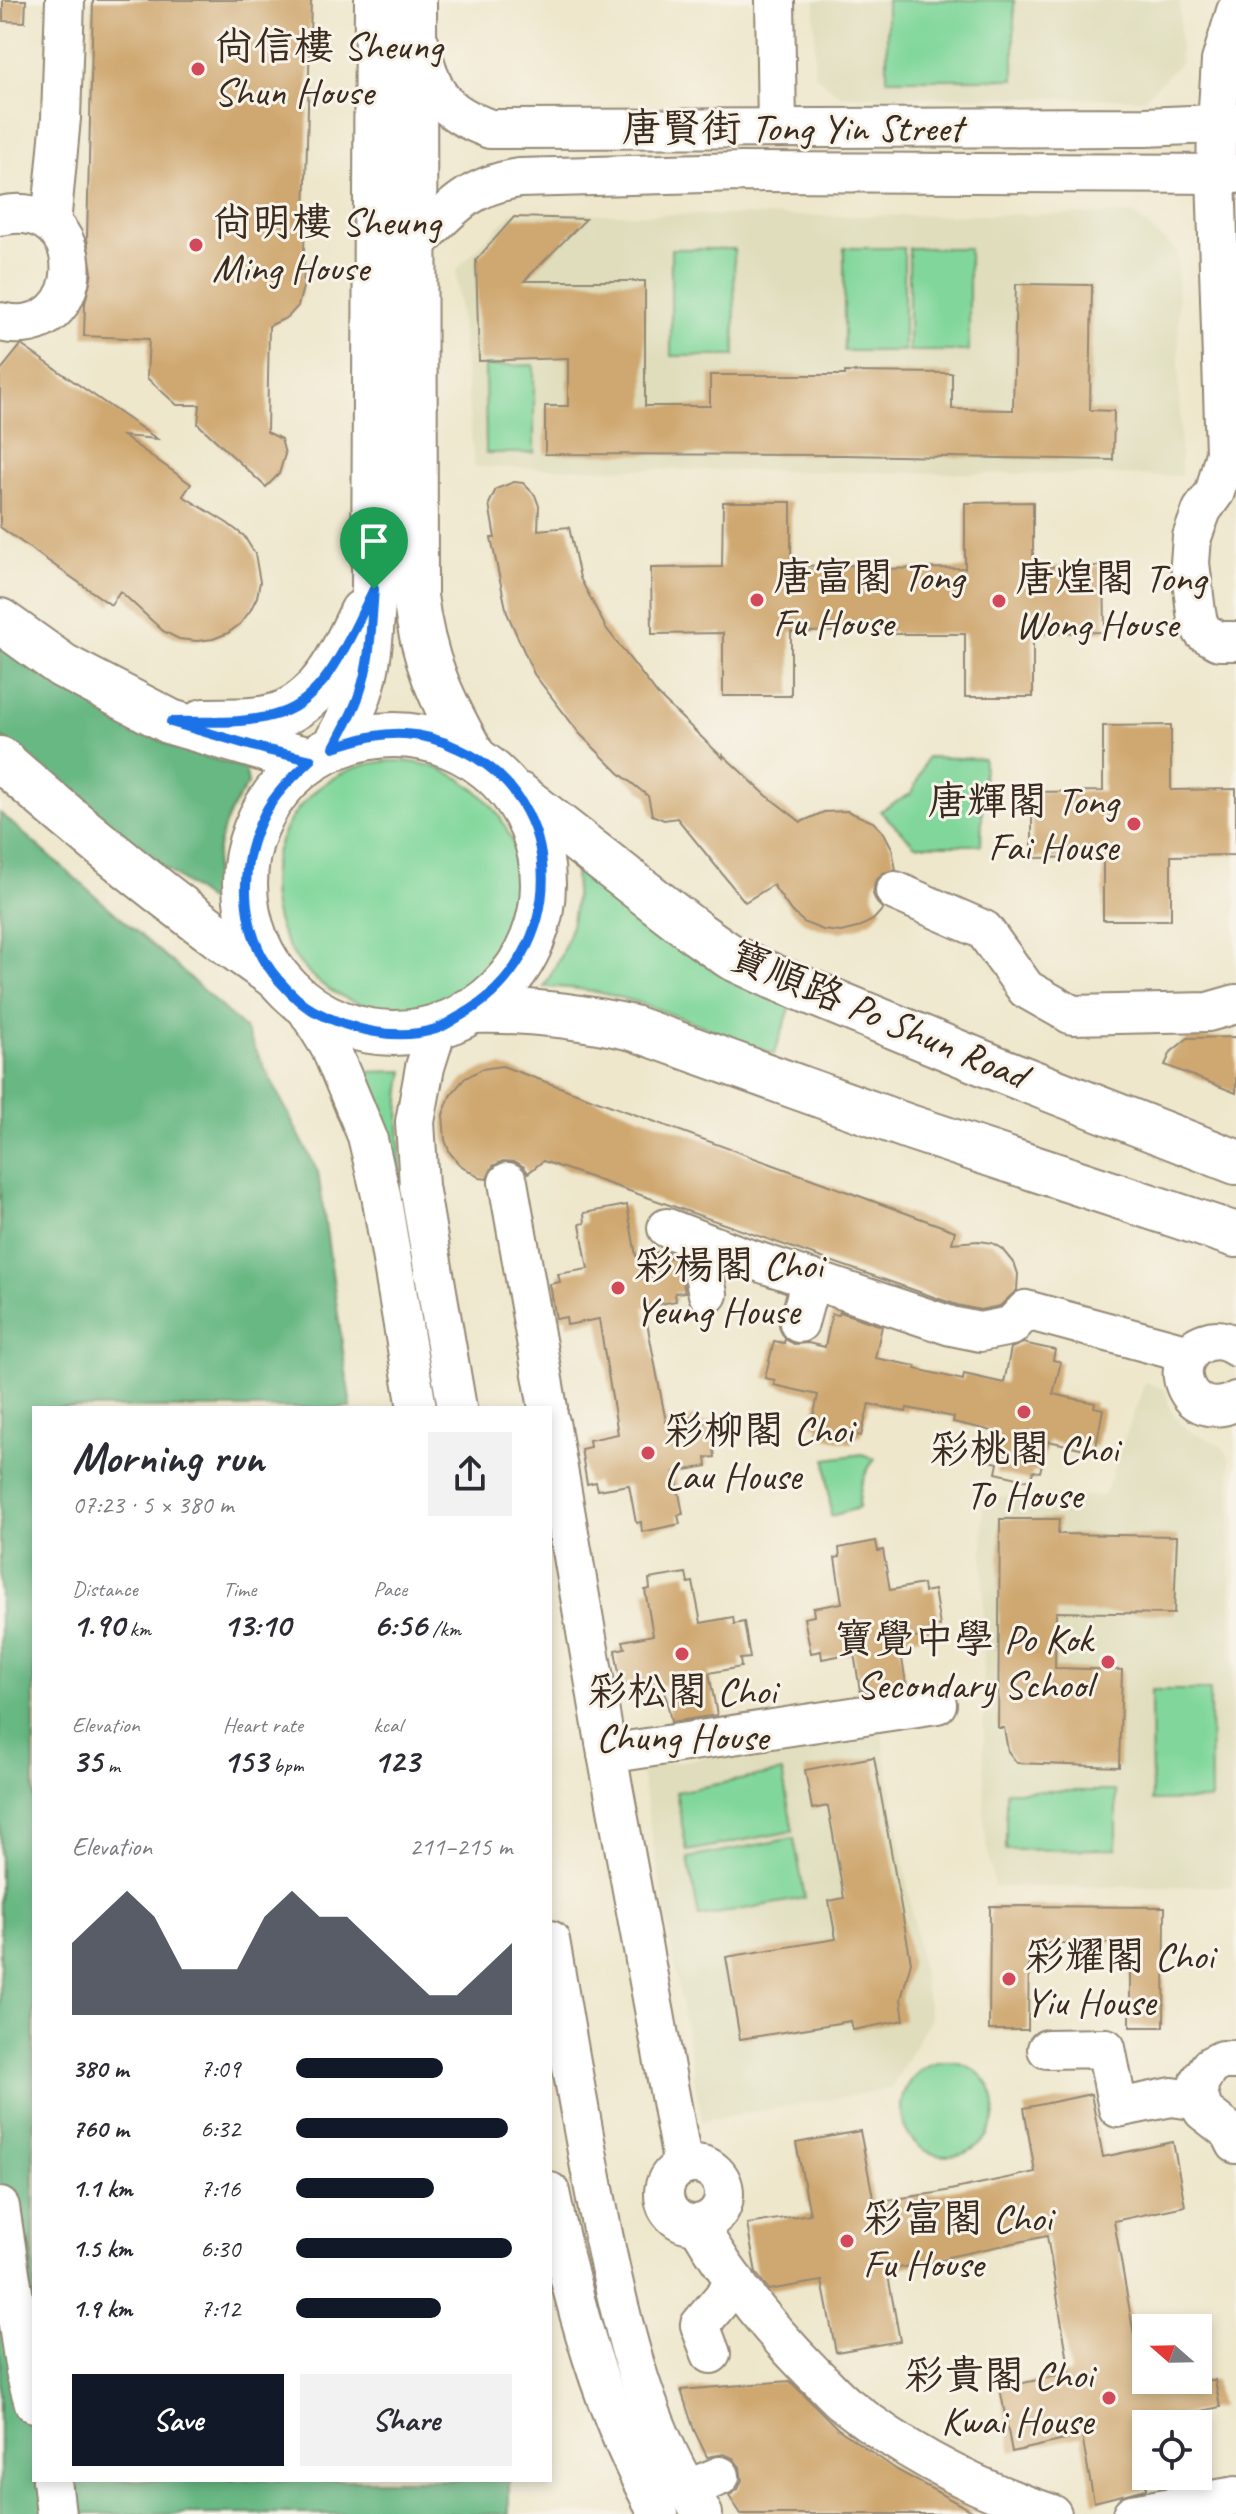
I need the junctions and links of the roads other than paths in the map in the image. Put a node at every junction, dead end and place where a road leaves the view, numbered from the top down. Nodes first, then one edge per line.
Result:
1 (65, 0) edge
2 (775, 0) edge
3 (402, 7) edge
4 (1236, 11) edge
5 (1226, 124) edge
6 (777, 127) junction
7 (1226, 174) edge
8 (0, 216) edge
9 (51, 224) junction
10 (414, 247) junction
11 (0, 322) edge
12 (374, 589) junction
13 (0, 621) edge
14 (1230, 645) edge
15 (171, 722) junction
16 (323, 754) junction
17 (472, 754) junction
18 (0, 759) edge
19 (511, 789) junction
20 (895, 891) dead end
21 (272, 974) junction
22 (1236, 1004) edge
23 (304, 1005) junction
24 (453, 1020) junction
25 (1236, 1162) edge
26 (508, 1182) dead end
27 (1236, 1235) edge
28 (811, 1279) junction
29 (708, 1294) dead end
30 (799, 1323) dead end
31 (1236, 1347) edge
32 (1189, 1354) junction
33 (1236, 1401) edge
34 (417, 1406) edge
35 (457, 1406) edge
36 (548, 1406) edge
37 (552, 1434) edge
38 (937, 1704) dead end
39 (607, 1754) junction
40 (552, 1952) edge
41 (1047, 2049) dead end
42 (1236, 2060) edge
43 (1199, 2101) junction
44 (1236, 2144) edge
45 (552, 2201) edge
46 (0, 2207) edge
47 (736, 2282) junction
48 (711, 2354) dead end
49 (32, 2396) edge
50 (52, 2482) edge
51 (1236, 2496) edge
52 (681, 2504) edge
53 (56, 2514) edge
54 (1052, 2514) edge
55 (1132, 2514) edge

1 - 9 street
2 - 6 street
3 - 6 street, 唐賢街 Tong Yin Street
3 - 10 main road
3 - 12 main road
4 - 5 street
5 - 6 street, 唐賢街 Tong Yin Street
5 - 7 street
7 - 10 street, 唐賢街 Tong Yin Street
7 - 14 street
8 - 9 street
9 - 11 street
10 - 17 main road
12 - 15 main road
12 - 16 main road
13 - 15 main road
15 - 16 main road
16 - 17 main road
16 - 21 main road
17 - 19 main road
18 - 21 main road
19 - 24 main road
19 - 25 main road, 寶順路 Po Shun Road
20 - 22 street
21 - 23 main road, 寶順路 Po Shun Road
23 - 24 main road, 寶順路 Po Shun Road
23 - 34 street
24 - 27 main road, 寶順路 Po Shun Road
24 - 35 street
26 - 36 street
28 - 29 street
28 - 30 street
28 - 32 street
31 - 32 street
32 - 33 street
37 - 39 street
38 - 39 street
39 - 47 street
40 - 52 street
41 - 43 street
42 - 43 street
43 - 44 street
45 - 52 street
46 - 49 street
47 - 48 street
47 - 54 street
50 - 53 street
51 - 55 street

